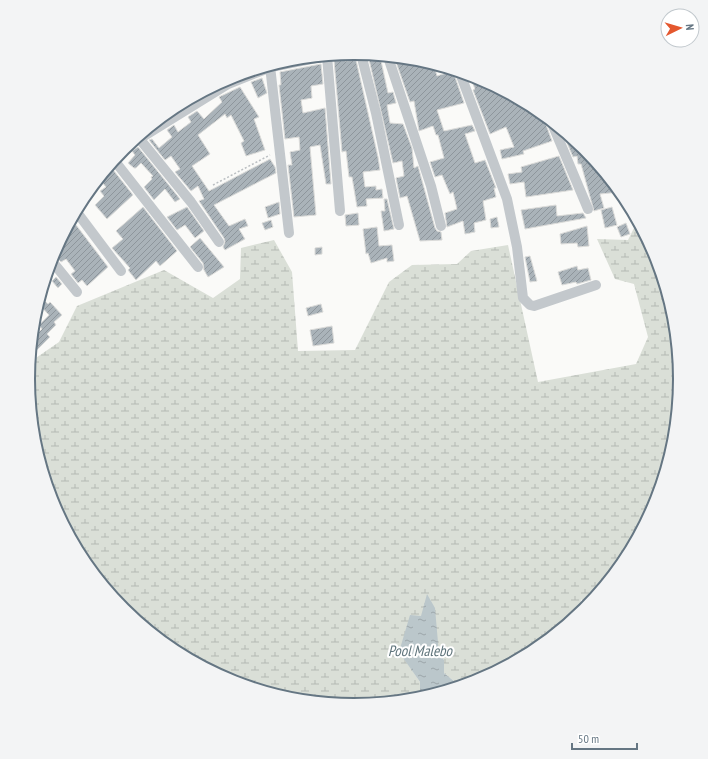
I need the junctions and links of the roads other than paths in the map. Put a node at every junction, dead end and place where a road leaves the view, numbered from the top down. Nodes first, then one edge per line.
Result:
1 (363, 60) edge
2 (327, 62) edge
3 (390, 62) edge
4 (270, 71) edge
5 (462, 79) edge
6 (556, 133) edge
7 (142, 142) edge
8 (118, 165) edge
9 (588, 209) dead end
10 (340, 211) dead end
11 (80, 217) edge
12 (399, 225) dead end
13 (441, 226) dead end
14 (289, 233) dead end
15 (219, 242) dead end
16 (56, 266) edge
17 (198, 266) dead end
18 (121, 271) dead end
19 (596, 285) dead end
20 (77, 292) dead end

1 - 12 street
2 - 10 street
3 - 13 street
4 - 14 street
5 - 19 street
6 - 9 street
7 - 15 street
8 - 17 street
11 - 18 street
16 - 20 street

